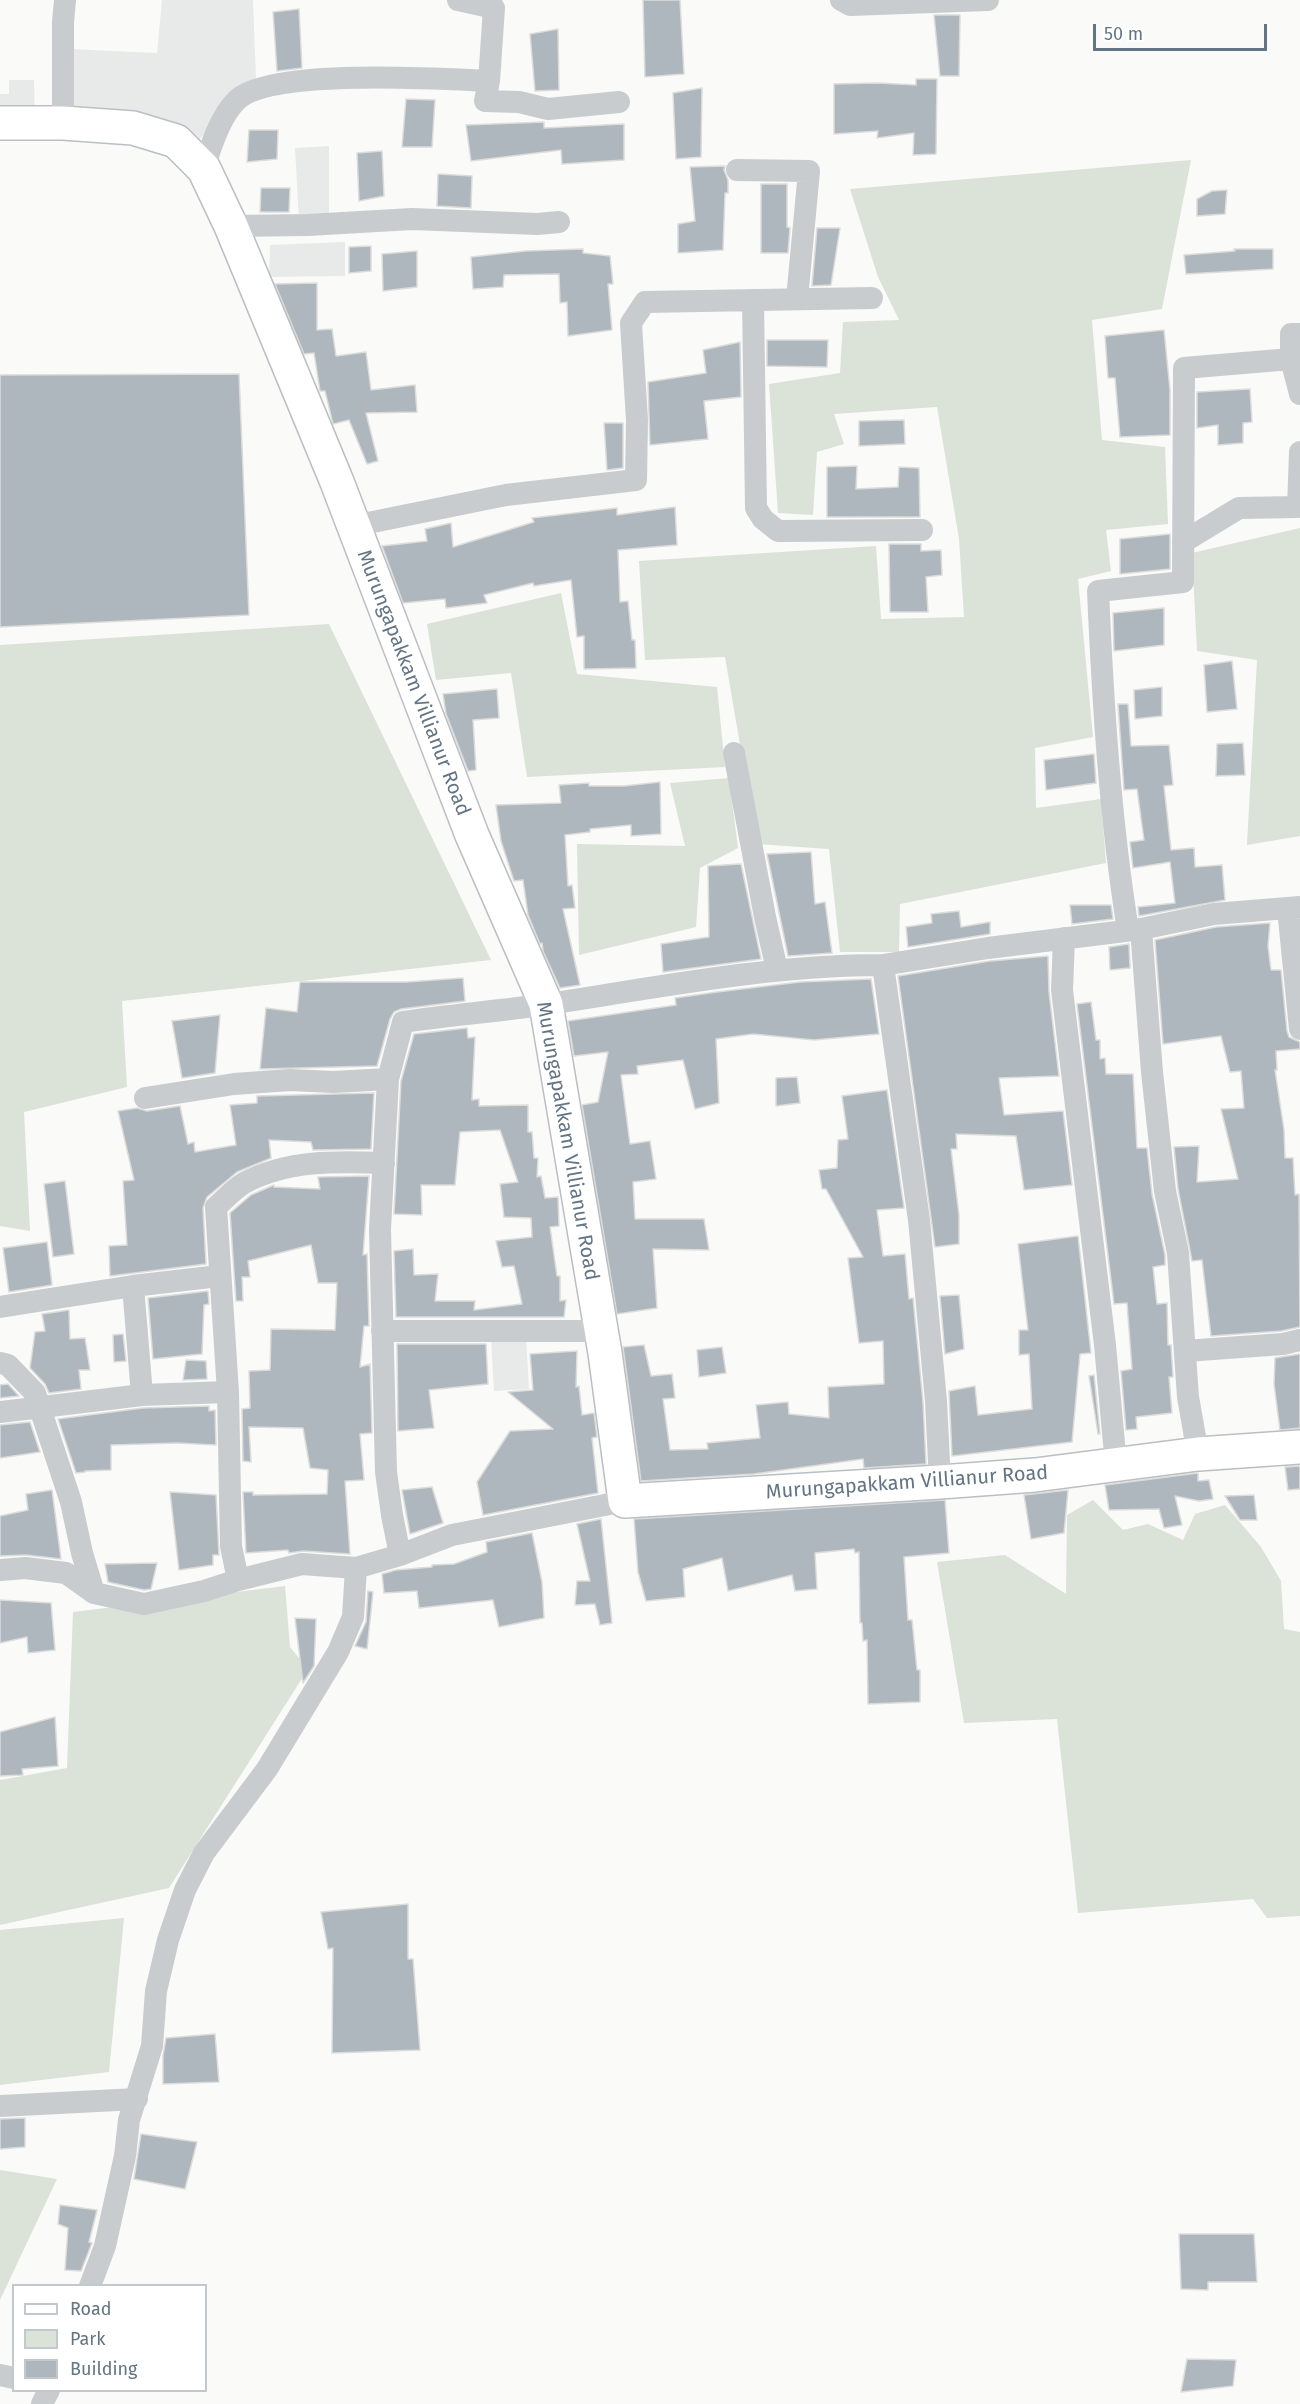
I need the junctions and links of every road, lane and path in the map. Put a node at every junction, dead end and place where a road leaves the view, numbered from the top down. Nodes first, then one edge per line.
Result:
1 (65, 0) edge
2 (458, 0) edge
3 (841, 0) edge
4 (988, 0) edge
5 (489, 81) junction
6 (619, 102) dead end
7 (0, 123) edge
8 (63, 123) junction
9 (204, 169) junction
10 (737, 170) dead end
11 (559, 222) dead end
12 (231, 226) junction
13 (872, 298) dead end
14 (797, 299) junction
15 (753, 300) junction
16 (1300, 334) edge
17 (1291, 359) junction
18 (1300, 394) edge
19 (1300, 452) edge
20 (353, 526) junction
21 (922, 530) dead end
22 (1182, 542) junction
23 (734, 753) dead end
24 (1294, 908) edge
25 (1135, 929) junction
26 (1064, 938) junction
27 (883, 965) junction
28 (777, 970) junction
29 (546, 1004) junction
30 (1300, 1029) edge
31 (388, 1079) junction
32 (145, 1098) dead end
33 (384, 1163) junction
34 (219, 1276) junction
35 (133, 1286) junction
36 (0, 1307) edge
37 (382, 1331) junction
38 (601, 1331) junction
39 (1300, 1340) edge
40 (1185, 1351) junction
41 (0, 1363) edge
42 (228, 1392) junction
43 (142, 1395) junction
44 (41, 1408) junction
45 (0, 1412) edge
46 (1300, 1447) edge
47 (1198, 1454) junction
48 (1116, 1466) junction
49 (940, 1482) junction
50 (625, 1501) junction
51 (400, 1555) junction
52 (356, 1568) junction
53 (0, 1570) edge
54 (238, 1580) junction
55 (94, 1593) junction
56 (137, 2099) junction
57 (0, 2106) edge
58 (91, 2284) edge

1 - 8 street
2 - 5 street
3 - 4 street
5 - 6 street
5 - 9 street
7 - 8 main road, Murungapakkam Villianur Road
8 - 9 main road, Murungapakkam Villianur Road
9 - 12 main road, Murungapakkam Villianur Road
10 - 14 street
11 - 12 street
12 - 20 main road, Murungapakkam Villianur Road
13 - 14 street
14 - 15 street
15 - 20 street
15 - 21 street
16 - 17 street
17 - 18 street
17 - 22 street
19 - 22 street
20 - 29 main road, Murungapakkam Villianur Road
22 - 25 street
23 - 28 street
24 - 25 street
24 - 30 street
25 - 26 street
25 - 40 street
26 - 27 street
26 - 48 street
27 - 28 street
27 - 49 street
28 - 29 street
29 - 31 street
29 - 38 main road, Murungapakkam Villianur Road
31 - 32 street
31 - 33 street
33 - 34 street
33 - 37 street
34 - 35 street
34 - 42 street
35 - 36 street
35 - 43 street
37 - 38 street
37 - 51 street
38 - 50 main road, Murungapakkam Villianur Road
39 - 40 street
40 - 47 street
41 - 44 street
42 - 43 street
42 - 54 street
43 - 44 street
44 - 45 street
44 - 55 street
46 - 47 main road, Murungapakkam Villianur Road
47 - 48 main road, Murungapakkam Villianur Road
48 - 49 main road, Murungapakkam Villianur Road
49 - 50 main road, Murungapakkam Villianur Road
50 - 51 street
51 - 52 street
52 - 54 street
52 - 56 street
53 - 55 street
54 - 55 street
56 - 57 street
56 - 58 street

